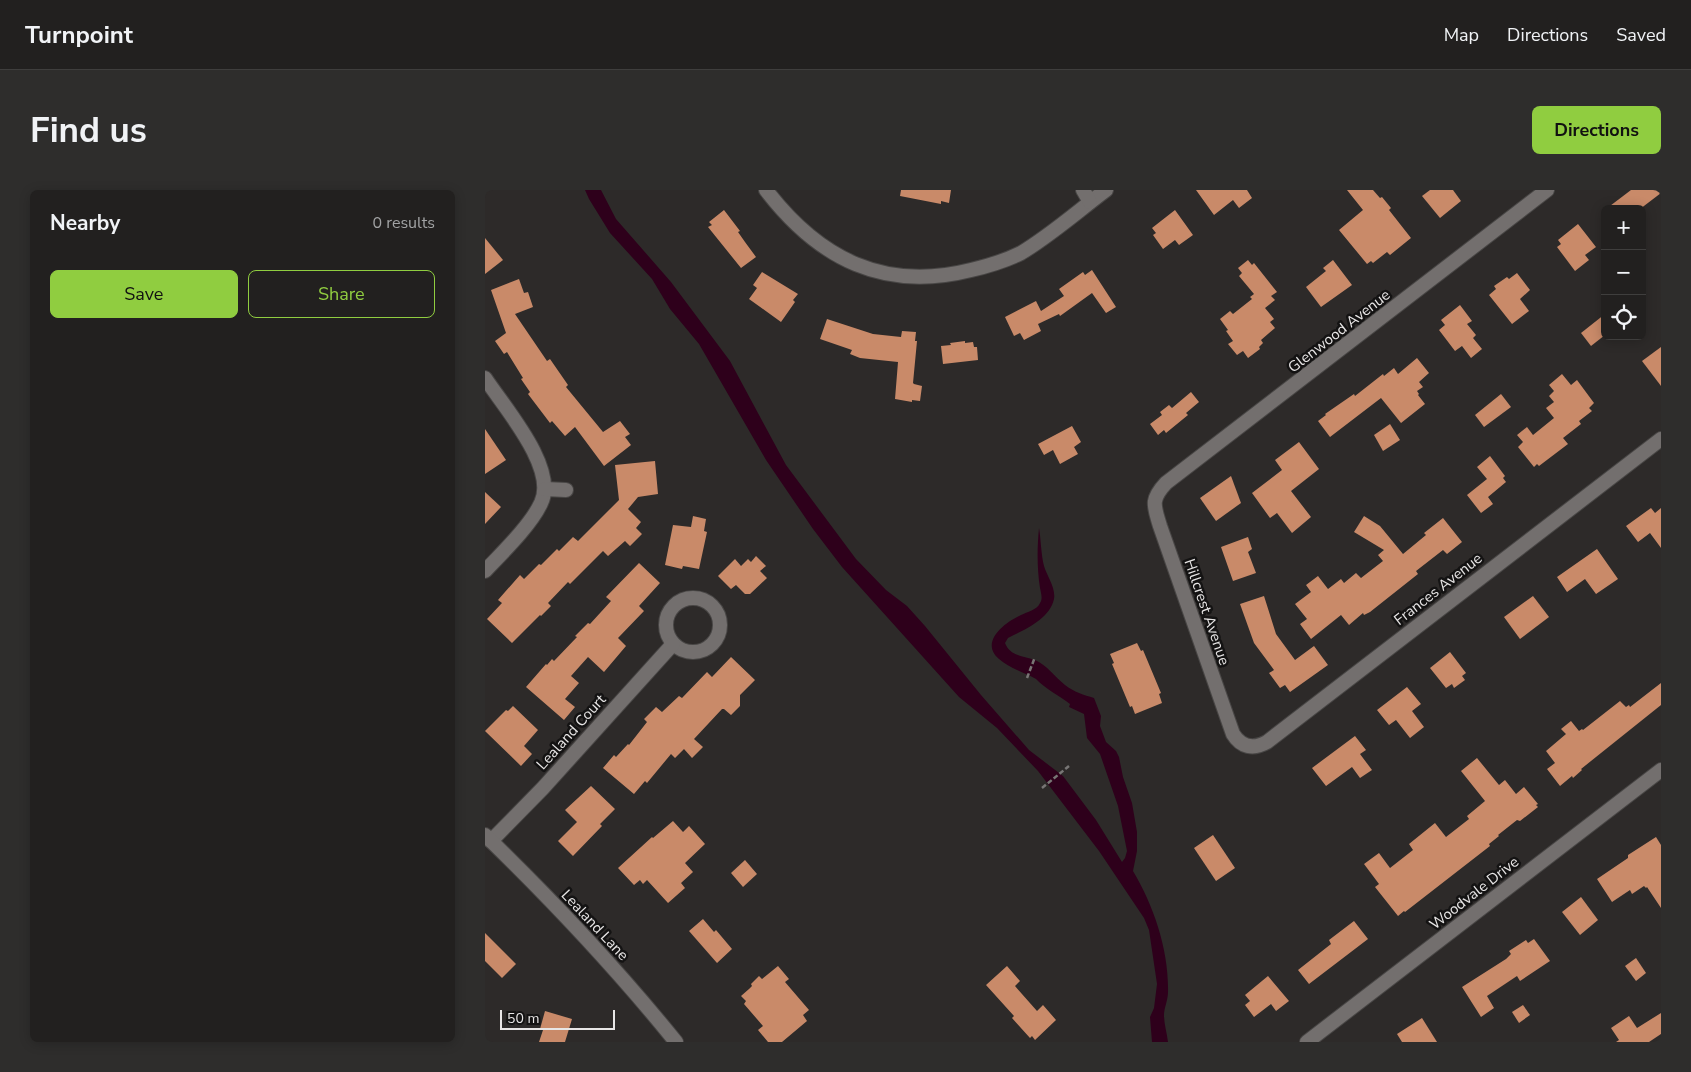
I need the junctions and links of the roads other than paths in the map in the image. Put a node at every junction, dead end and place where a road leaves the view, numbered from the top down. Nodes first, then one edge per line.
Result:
1 (766, 190) edge
2 (1106, 190) edge
3 (1547, 190) edge
4 (1087, 196) edge
5 (485, 378) edge
6 (1661, 439) edge
7 (545, 489) junction
8 (565, 490) dead end
9 (1154, 501) joint
10 (485, 571) edge
11 (673, 644) dead end
12 (1233, 734) joint
13 (1661, 770) edge
14 (488, 838) edge
15 (675, 1042) edge
16 (1307, 1042) edge

1 - 4 street
2 - 4 street
3 - 9 street, Glenwood Avenue
5 - 7 street
6 - 12 street, Frances Avenue
7 - 8 street
7 - 10 street
9 - 12 street, Hillcrest Avenue
11 - 14 street, Lealand Court
13 - 16 street, Woodvale Drive
14 - 15 street, Lealand Lane

